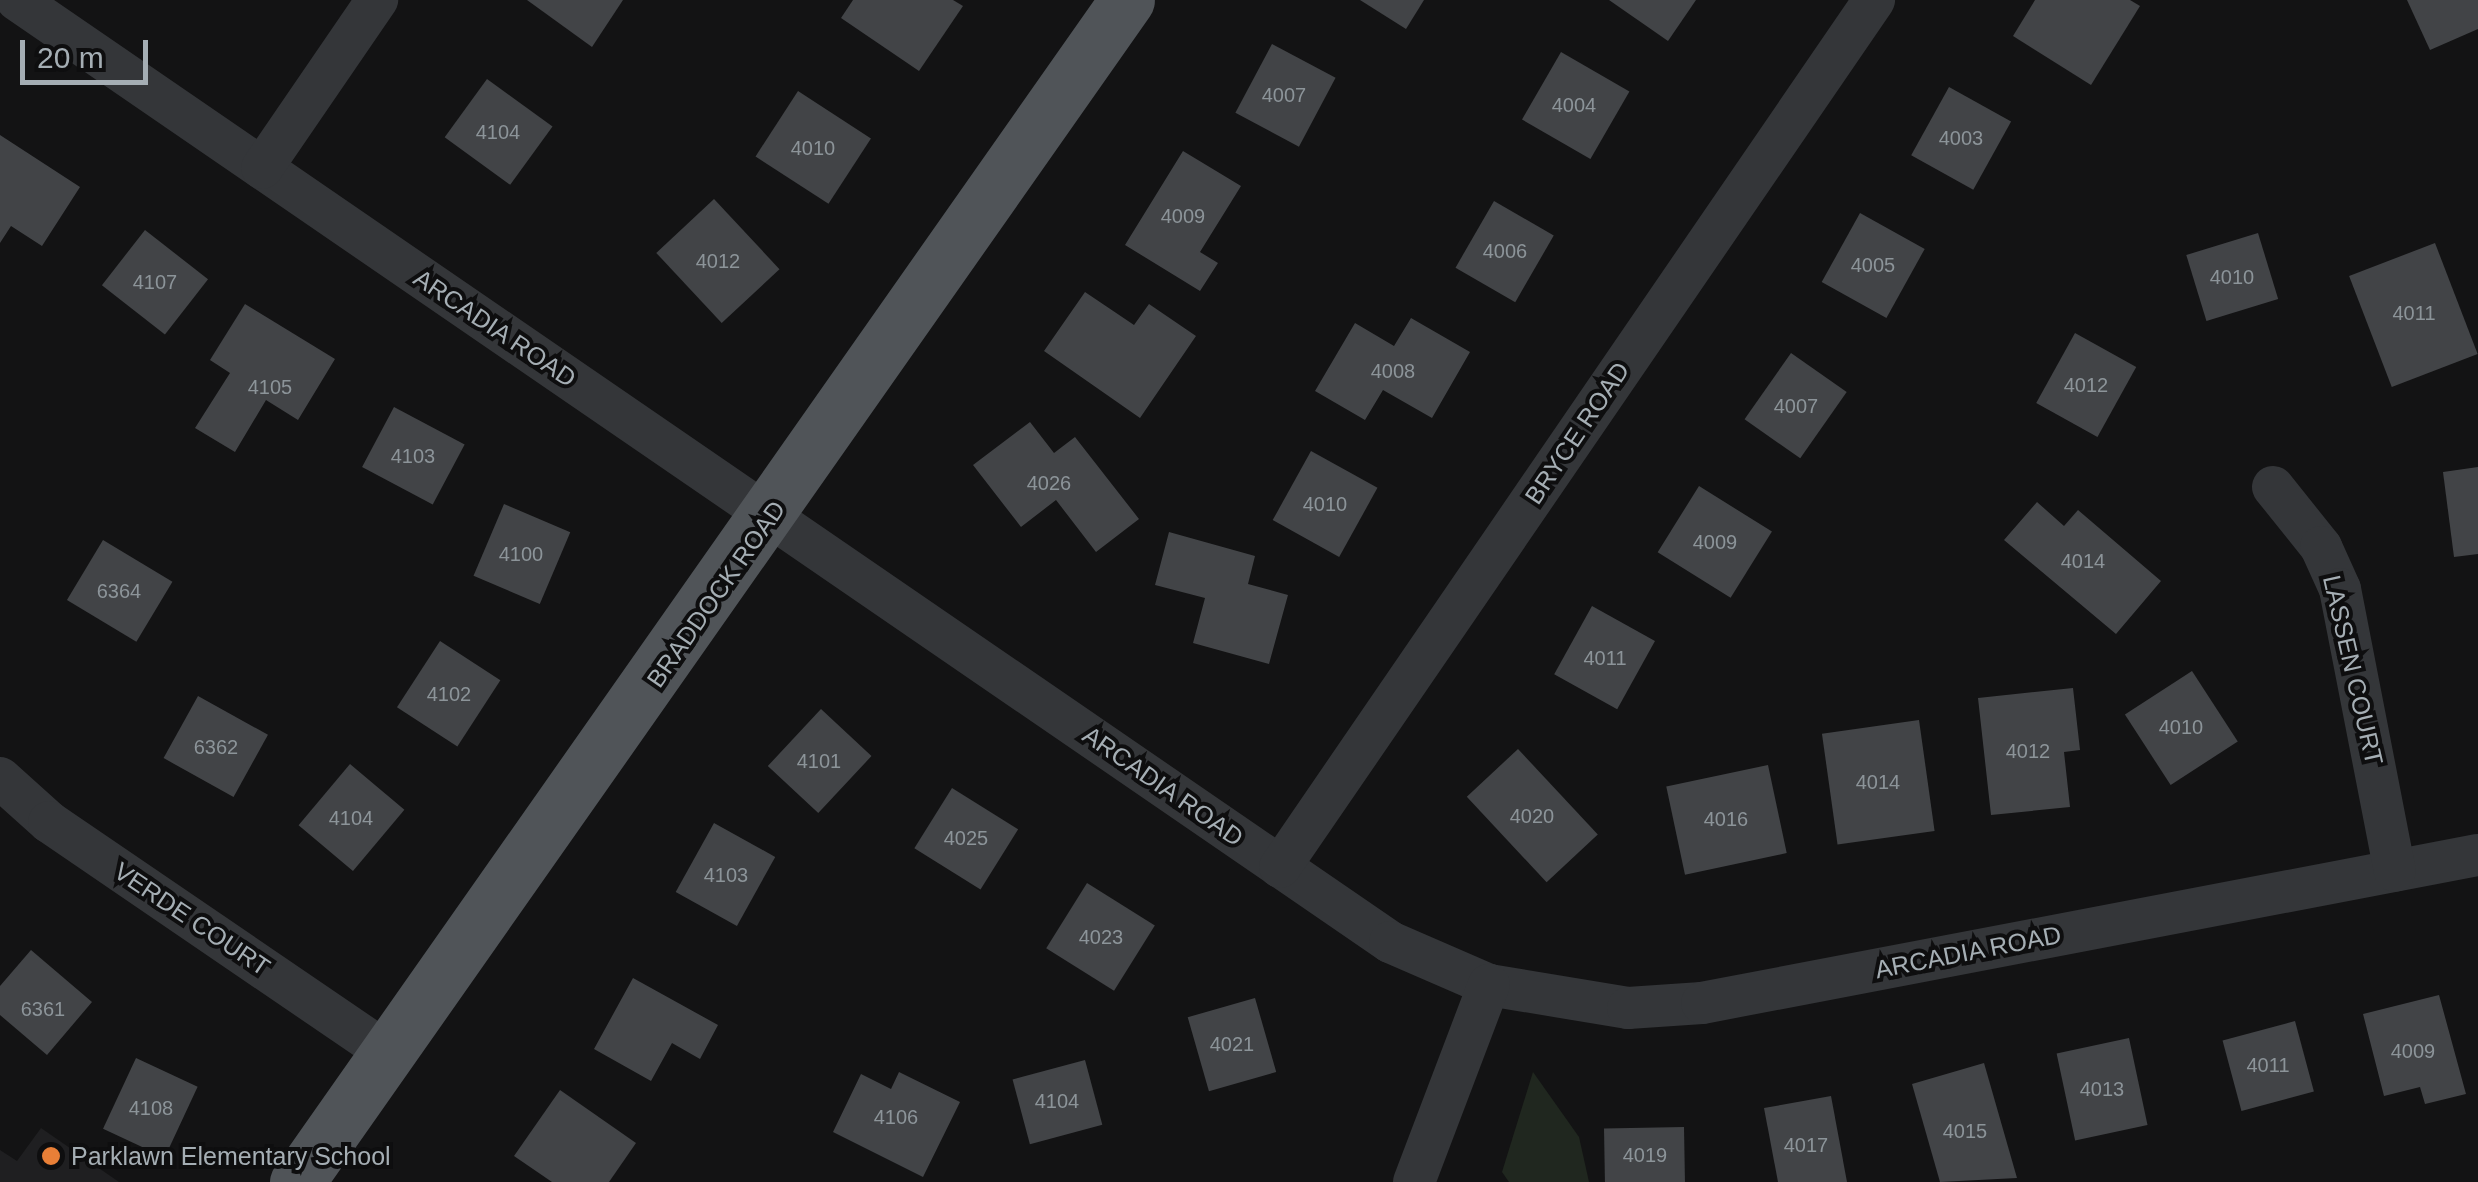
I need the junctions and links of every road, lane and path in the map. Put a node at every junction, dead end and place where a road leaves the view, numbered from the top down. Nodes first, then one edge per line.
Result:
1 (17, 0) edge
2 (377, 0) edge
3 (1127, 0) edge
4 (1874, 0) edge
5 (262, 168) junction
6 (2274, 487) dead end
7 (772, 517) junction
8 (0, 778) edge
9 (2478, 855) edge
10 (1280, 867) junction
11 (2395, 871) junction
12 (1488, 985) junction
13 (389, 1054) junction
14 (297, 1182) edge
15 (1414, 1182) edge

1 - 5 street, ARCADIA ROAD
2 - 5 street
3 - 7 main road, BRADDOCK ROAD
4 - 10 street, BRYCE ROAD
5 - 7 street, ARCADIA ROAD
6 - 11 street, LASSEN COURT
7 - 10 street, ARCADIA ROAD
7 - 13 main road, BRADDOCK ROAD
8 - 13 street, VERDE COURT
9 - 11 street, ARCADIA ROAD
10 - 12 street, ARCADIA ROAD
11 - 12 street, ARCADIA ROAD
12 - 15 street
13 - 14 main road, BRADDOCK ROAD

